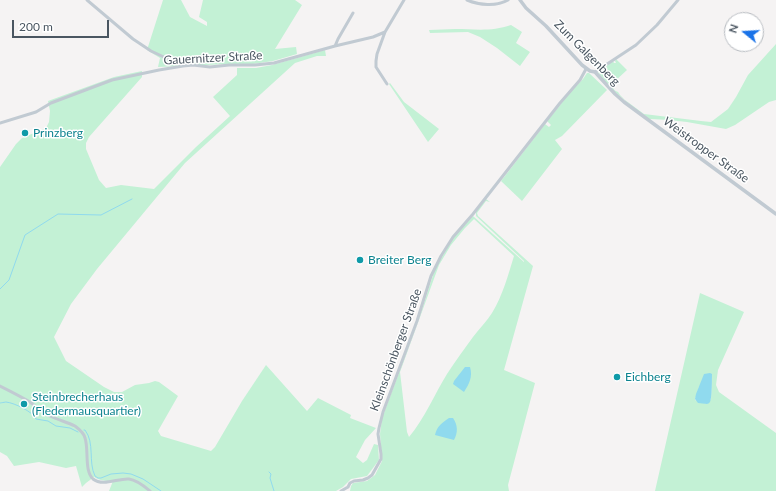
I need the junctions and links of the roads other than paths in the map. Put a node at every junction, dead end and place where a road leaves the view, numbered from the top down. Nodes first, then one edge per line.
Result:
1 (87, 0) edge
2 (404, 0) edge
3 (467, 0) edge
4 (508, 0) edge
5 (520, 0) edge
6 (676, 1) edge
7 (353, 13) dead end
8 (385, 32) junction
9 (335, 46) junction
10 (193, 66) junction
11 (586, 69) junction
12 (594, 72) junction
13 (387, 84) dead end
14 (624, 102) joint
15 (0, 123) edge
16 (776, 214) edge
17 (0, 386) edge
18 (348, 489) edge
19 (150, 491) edge
20 (341, 491) edge

1 - 10 street
2 - 8 street
3 - 4 street
5 - 11 street, Zum Galgenberg
6 - 12 street
7 - 9 street
8 - 9 street, Gauernitzer Straße
8 - 13 street
9 - 10 street, Gauernitzer Straße
10 - 15 street, Gauernitzer Straße
11 - 12 street, Zum Galgenberg
11 - 18 street, Kleinschönberger Straße
12 - 14 street, Zum Galgenberg
14 - 16 street, Weistropper Straße
17 - 19 street
18 - 20 street, Kleinschönberger Straße

